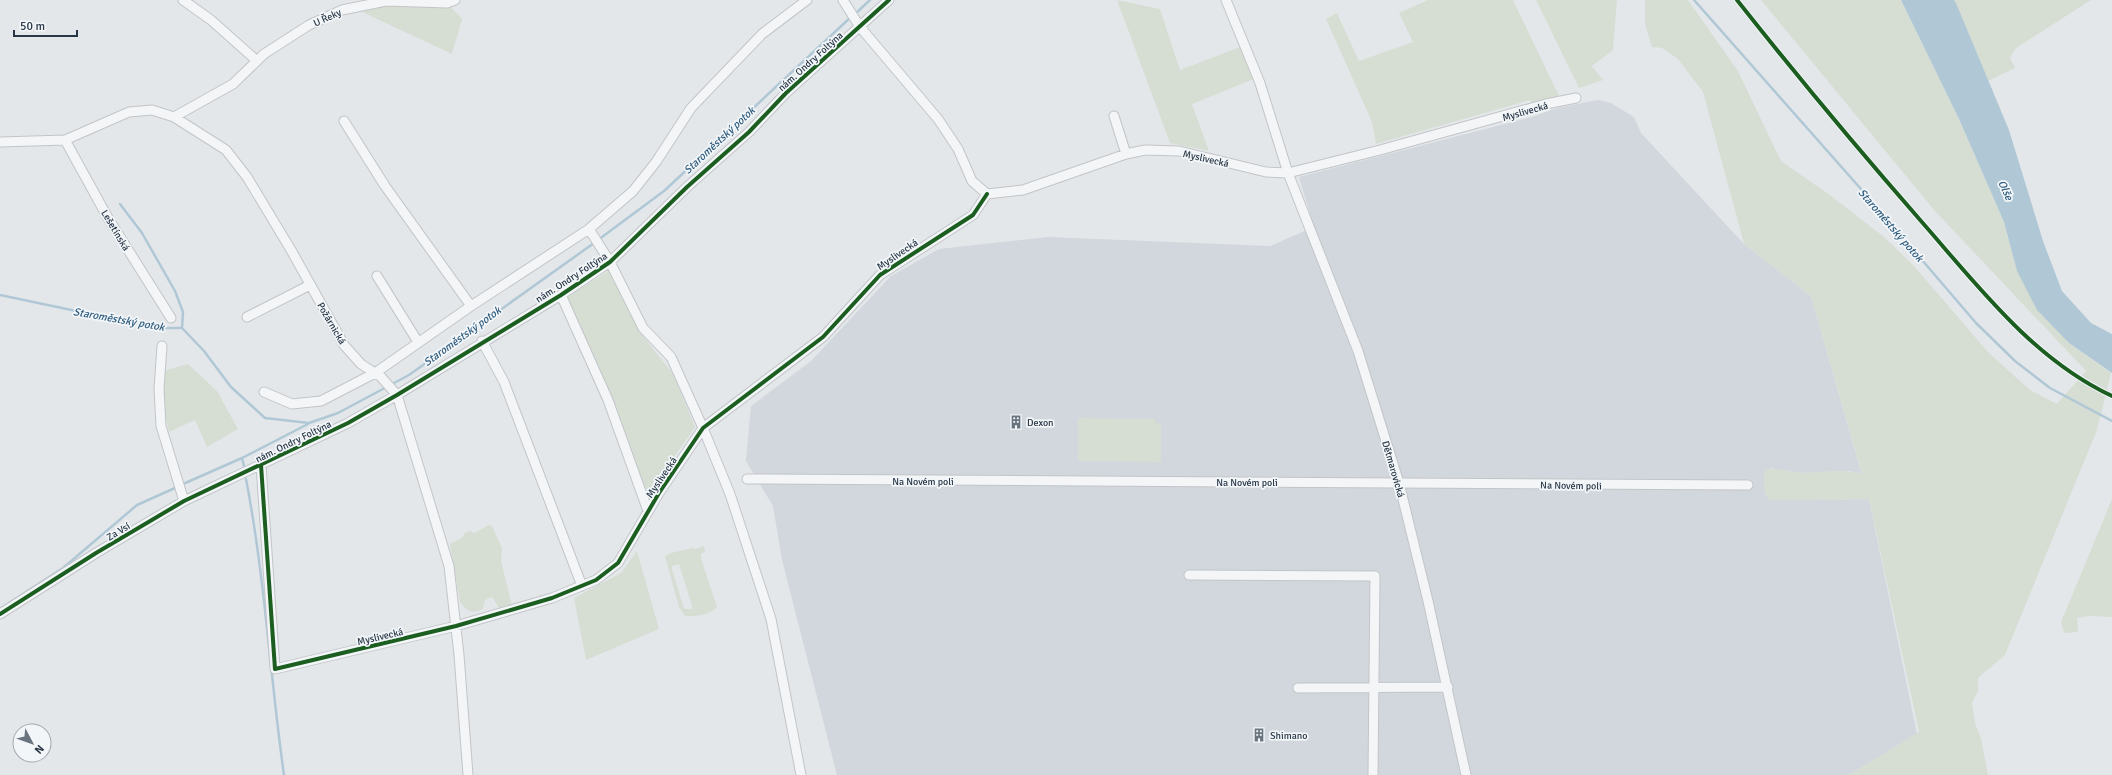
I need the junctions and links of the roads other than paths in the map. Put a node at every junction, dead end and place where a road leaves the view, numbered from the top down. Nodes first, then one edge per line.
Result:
1 (183, 0) edge
2 (455, 0) edge
3 (807, 0) edge
4 (843, 0) edge
5 (888, 0) edge
6 (1226, 0) edge
7 (856, 20) junction
8 (257, 61) junction
9 (1576, 98) dead end
10 (1114, 116) dead end
11 (174, 117) junction
12 (344, 121) dead end
13 (65, 140) junction
14 (0, 142) edge
15 (1126, 154) junction
16 (1288, 173) junction
17 (987, 194) junction
18 (593, 236) junction
19 (610, 262) junction
20 (377, 276) dead end
21 (310, 285) junction
22 (561, 295) junction
23 (471, 306) junction
24 (247, 317) dead end
25 (171, 318) dead end
26 (482, 341) junction
27 (418, 342) junction
28 (162, 346) dead end
29 (375, 373) junction
30 (264, 392) dead end
31 (397, 395) junction
32 (703, 428) junction
33 (261, 465) junction
34 (250, 470) joint
35 (747, 479) dead end
36 (1399, 483) junction
37 (1748, 485) dead end
38 (184, 501) junction
39 (648, 511) junction
40 (1190, 575) dead end
41 (582, 586) junction
42 (0, 614) edge
43 (456, 626) junction
44 (1298, 688) dead end
45 (1373, 688) junction
46 (1448, 688) junction
47 (468, 775) edge
48 (801, 775) edge
49 (1373, 775) edge
50 (1466, 775) edge

1 - 8 street
2 - 8 street, U Řeky
3 - 18 street
4 - 7 street
5 - 7 street, nám. Ondry Foltýna
6 - 16 street
7 - 17 street
7 - 19 street, nám. Ondry Foltýna
8 - 11 street, U Řeky
9 - 16 street, Myslivecká
10 - 15 street
11 - 13 street
11 - 21 street, Požárnická
12 - 23 street
13 - 14 street
13 - 25 street, Lešetínská
15 - 16 street, Myslivecká
15 - 17 street, Myslivecká
16 - 36 street, Dětmarovická
17 - 32 street, Myslivecká
18 - 19 street
18 - 23 street
19 - 22 street, nám. Ondry Foltýna
19 - 32 street
20 - 27 street
21 - 24 street
21 - 29 street, Požárnická
22 - 26 street, nám. Ondry Foltýna
22 - 39 street, Myslivecká
23 - 27 street
26 - 31 street, nám. Ondry Foltýna
26 - 41 street
27 - 29 street
28 - 38 street
29 - 30 street
29 - 31 street, Požárnická
31 - 33 street, nám. Ondry Foltýna
31 - 43 street
32 - 39 street, Myslivecká
32 - 48 street
33 - 34 street, nám. Ondry Foltýna
33 - 43 street, Myslivecká
34 - 38 street, Za Vsí
35 - 36 street, Na Novém poli
36 - 37 street, Na Novém poli
36 - 46 street, Dětmarovická
38 - 42 street, Za Vsí
39 - 41 street, Myslivecká
40 - 45 street
41 - 43 street, Myslivecká
43 - 47 street
44 - 45 street
45 - 46 street
45 - 49 street
46 - 50 street, Dětmarovická

